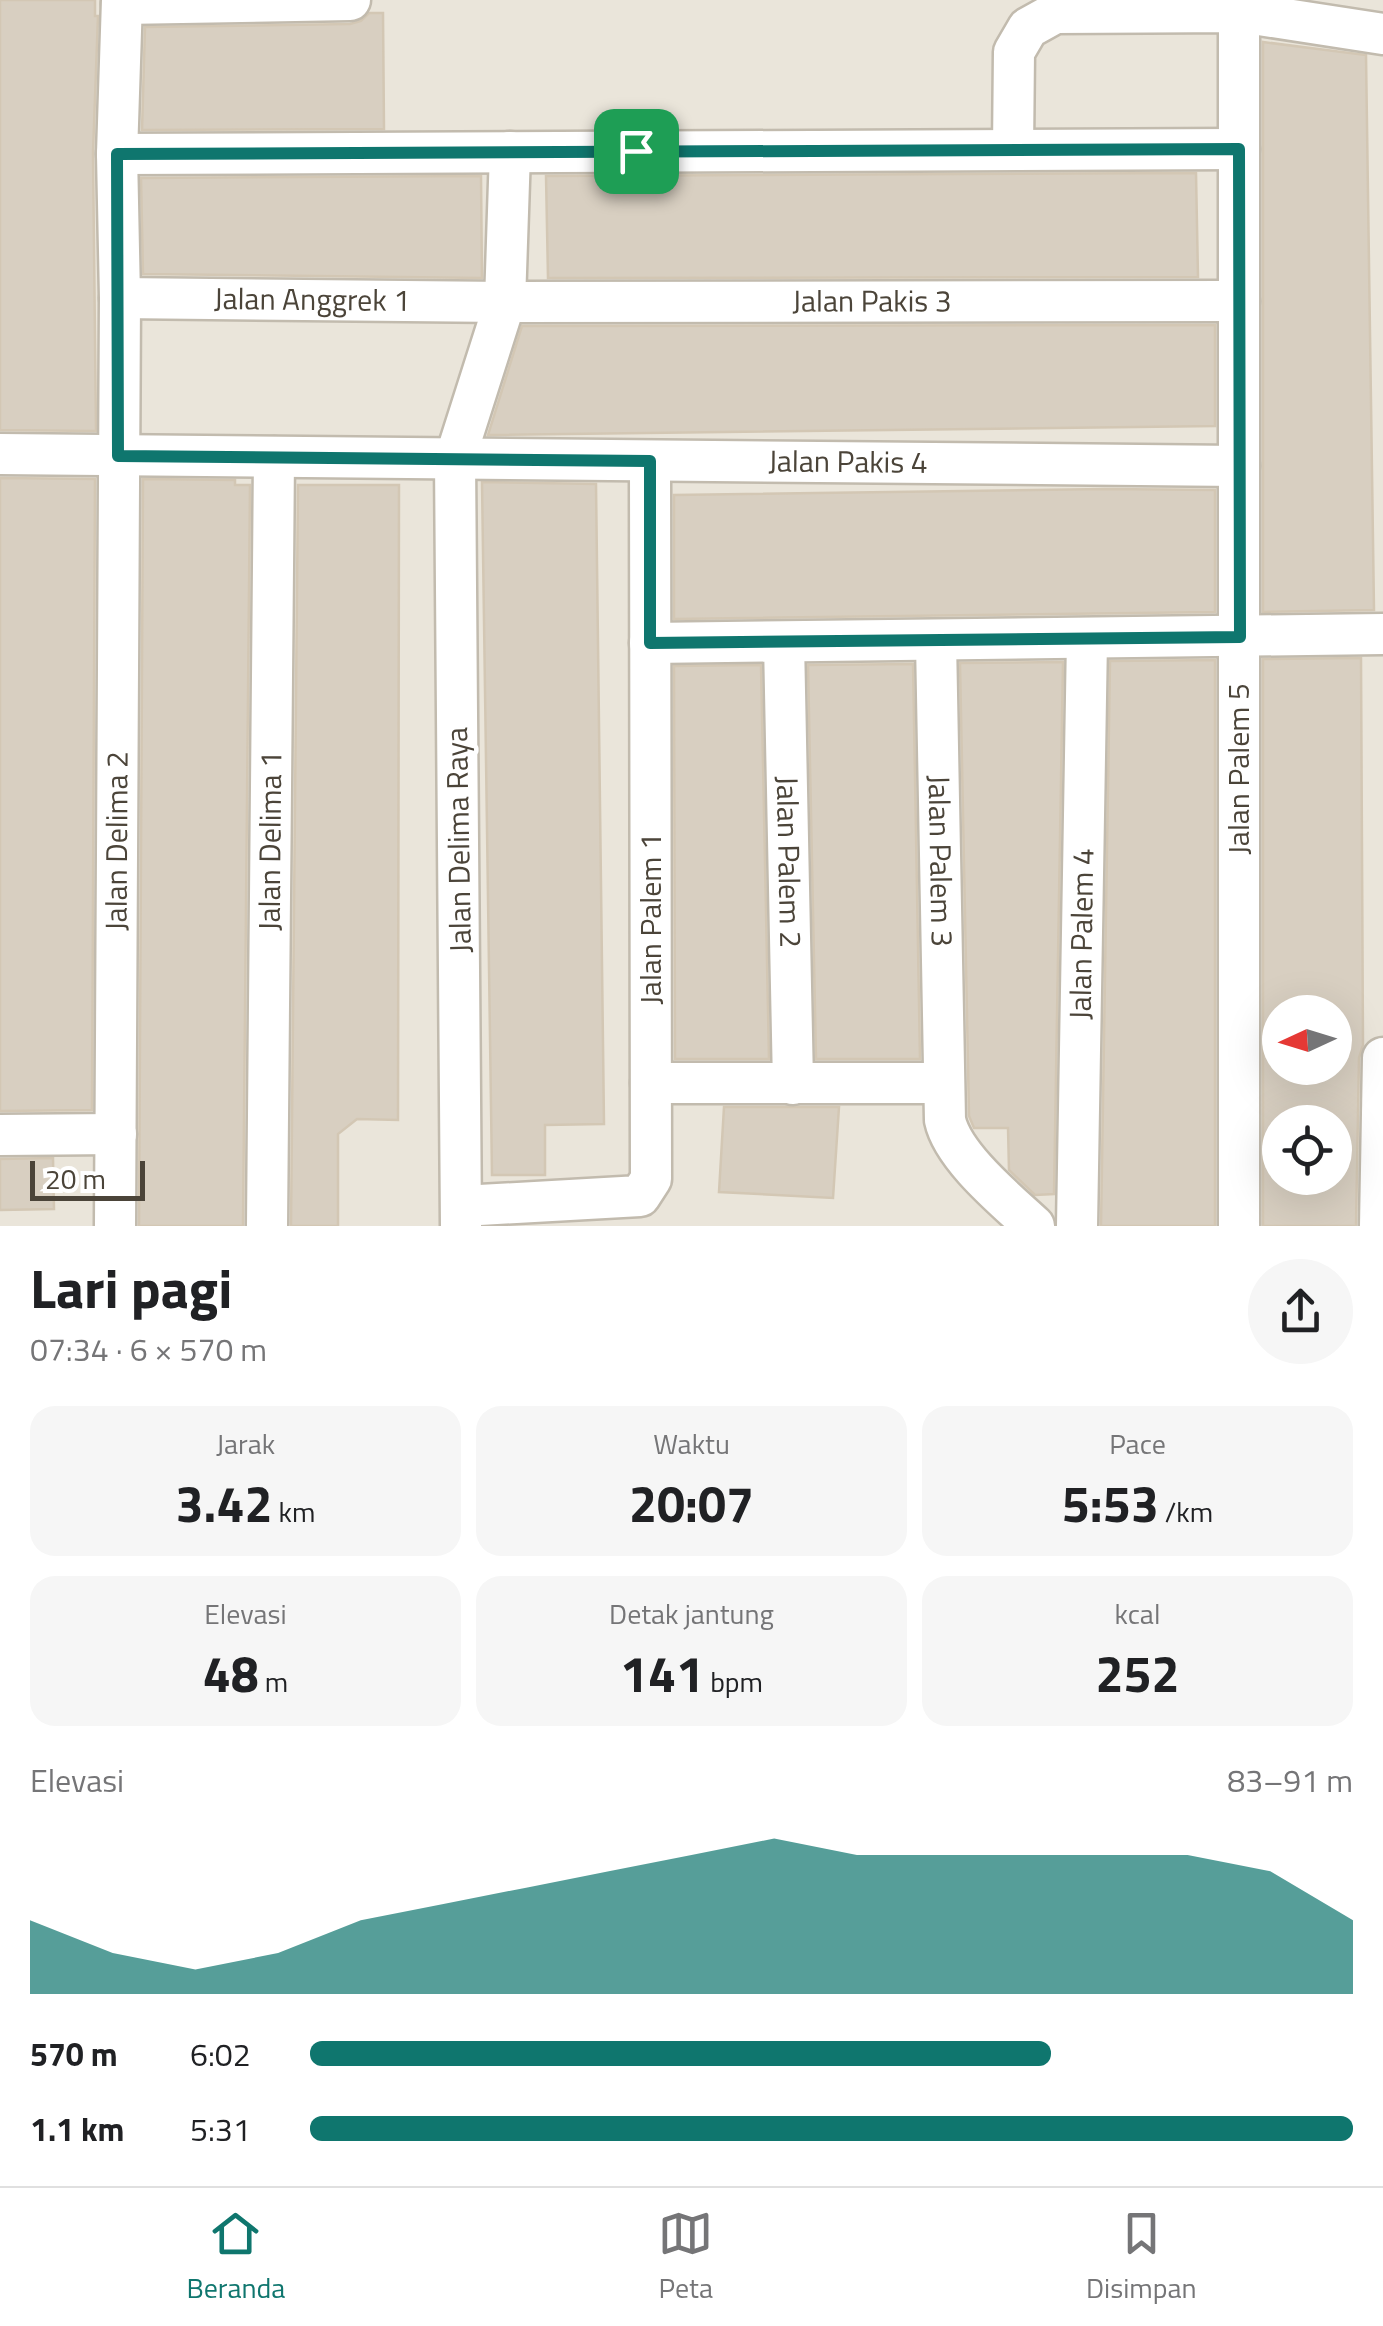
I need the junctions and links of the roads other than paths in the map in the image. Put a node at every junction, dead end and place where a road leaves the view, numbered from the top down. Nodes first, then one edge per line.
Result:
1 (350, 0) edge
2 (122, 2) edge
3 (1240, 6) edge
4 (1383, 34) edge
5 (1239, 149) junction
6 (1013, 150) junction
7 (510, 152) junction
8 (117, 154) junction
9 (120, 298) junction
10 (1239, 301) junction
11 (505, 302) junction
12 (0, 454) edge
13 (118, 456) junction
14 (274, 457) junction
15 (455, 458) junction
16 (650, 461) junction
17 (1240, 466) junction
18 (1383, 634) edge
19 (1240, 637) junction
20 (1087, 639) junction
21 (936, 641) junction
22 (784, 642) junction
23 (650, 643) junction
24 (1383, 1058) edge
25 (943, 1083) junction
26 (651, 1084) junction
27 (792, 1084) junction
28 (116, 1134) junction
29 (0, 1135) edge
30 (460, 1220) edge
31 (115, 1226) edge
32 (267, 1226) edge
33 (1034, 1226) edge
34 (1077, 1226) edge
35 (1239, 1226) edge
36 (1380, 1226) edge

1 - 2 street
2 - 8 street, Jalan Delima 2
3 - 4 street
3 - 5 street, Jalan Palem 5
3 - 6 street
5 - 6 street
5 - 10 street, Jalan Palem 5
6 - 7 street
7 - 8 street
7 - 11 street, Jalan Delima Raya
8 - 9 street, Jalan Delima 2
9 - 11 street, Jalan Anggrek 1
9 - 13 street, Jalan Delima 2
10 - 11 street, Jalan Pakis 3
10 - 17 street, Jalan Palem 5
11 - 15 street, Jalan Delima Raya
12 - 13 street, Jalan Pakis 4
13 - 14 street, Jalan Pakis 4
13 - 28 street, Jalan Delima 2
14 - 15 street, Jalan Pakis 4
14 - 32 street, Jalan Delima 1
15 - 16 street, Jalan Pakis 4
15 - 30 street, Jalan Delima Raya
16 - 17 street, Jalan Pakis 4
16 - 23 street, Jalan Palem 1
17 - 19 street, Jalan Palem 5
18 - 19 street
19 - 20 street
19 - 35 street, Jalan Palem 5
20 - 21 street
20 - 34 street, Jalan Palem 4
21 - 22 street
21 - 25 street, Jalan Palem 3
22 - 23 street
22 - 27 street, Jalan Palem 2
23 - 26 street, Jalan Palem 1
24 - 36 street
25 - 27 street
25 - 33 street, Jalan Palem 3
26 - 27 street
26 - 30 street, Jalan Palem 1
28 - 29 street
28 - 31 street, Jalan Delima 2

